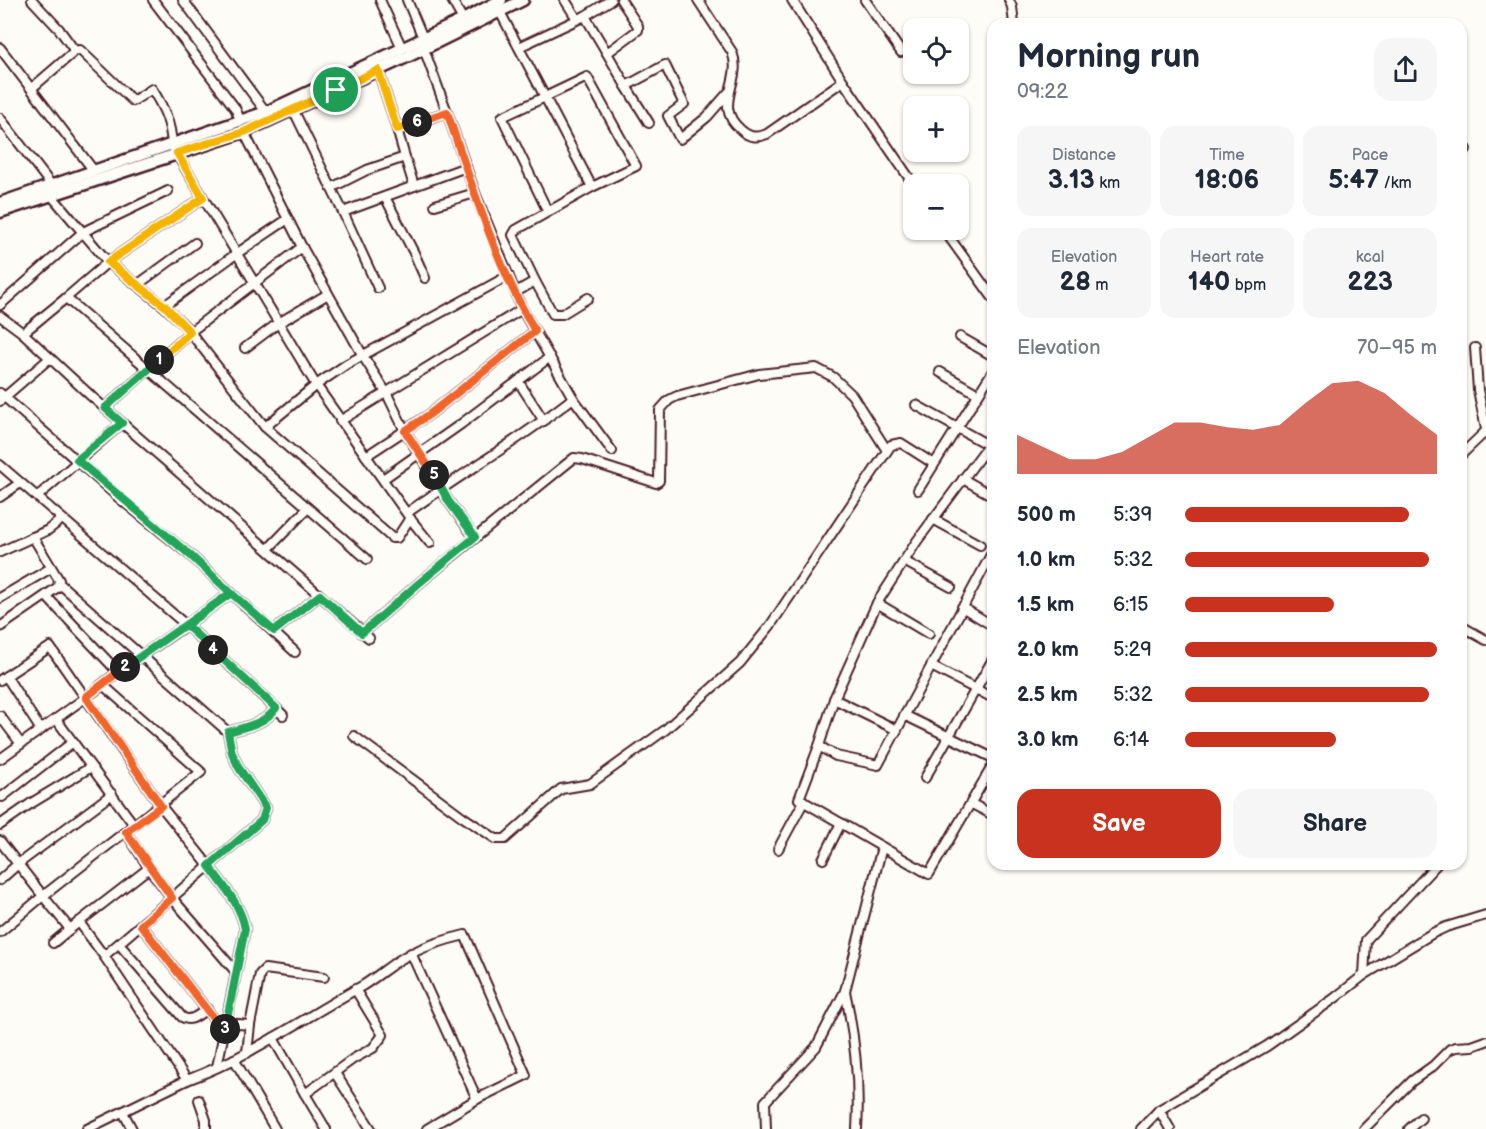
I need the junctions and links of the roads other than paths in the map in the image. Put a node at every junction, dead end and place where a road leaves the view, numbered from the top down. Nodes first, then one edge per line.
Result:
1 (32, 0) edge
2 (153, 0) edge
3 (183, 0) edge
4 (380, 0) edge
5 (407, 0) edge
6 (452, 0) edge
7 (523, 0) edge
8 (565, 0) edge
9 (611, 0) edge
10 (621, 0) edge
11 (698, 0) edge
12 (792, 0) edge
13 (865, 0) edge
14 (1009, 0) edge
15 (498, 4) edge
16 (581, 18) junction
17 (1013, 18) edge
18 (463, 20) junction
19 (424, 43) junction
20 (519, 47) junction
21 (0, 48) edge
22 (402, 48) junction
23 (75, 51) junction
24 (901, 52) dead end
25 (607, 53) junction
26 (378, 70) junction
27 (843, 81) junction
28 (626, 86) junction
29 (32, 88) junction
30 (729, 93) junction
31 (544, 97) junction
32 (293, 110) junction
33 (266, 112) junction
34 (447, 112) junction
35 (0, 118) edge
36 (649, 123) dead end
37 (242, 127) junction
38 (397, 129) junction
39 (175, 150) junction
40 (405, 157) junction
41 (466, 167) junction
42 (94, 171) junction
43 (907, 174) edge
44 (414, 186) junction
45 (592, 187) junction
46 (331, 188) junction
47 (52, 190) junction
48 (168, 191) dead end
49 (475, 194) junction
50 (385, 197) junction
51 (203, 198) junction
52 (0, 203) edge
53 (435, 205) dead end
54 (0, 212) edge
55 (343, 212) junction
56 (548, 212) junction
57 (288, 219) junction
58 (83, 232) junction
59 (951, 240) edge
60 (195, 243) dead end
61 (302, 247) junction
62 (236, 254) junction
63 (108, 262) junction
64 (508, 276) junction
65 (425, 278) dead end
66 (535, 281) junction
67 (254, 282) junction
68 (137, 285) junction
69 (378, 288) dead end
70 (987, 290) edge
71 (516, 292) junction
72 (328, 294) junction
73 (66, 298) junction
74 (588, 298) dead end
75 (0, 305) edge
76 (165, 306) junction
77 (522, 309) junction
78 (0, 316) edge
79 (277, 324) junction
80 (535, 331) junction
81 (190, 332) junction
82 (23, 333) junction
83 (960, 337) dead end
84 (246, 348) dead end
85 (1475, 348) dead end
86 (987, 353) edge
87 (363, 356) junction
88 (550, 357) junction
89 (50, 358) junction
90 (149, 369) junction
91 (940, 372) dead end
92 (987, 380) edge
93 (518, 381) junction
94 (316, 385) junction
95 (387, 394) junction
96 (978, 394) junction
97 (2, 397) edge
98 (573, 398) junction
99 (916, 405) dead end
100 (105, 408) junction
101 (340, 421) junction
102 (544, 421) junction
103 (122, 423) junction
104 (265, 427) junction
105 (957, 428) junction
106 (1486, 430) edge
107 (405, 431) junction
108 (987, 441) edge
109 (987, 446) edge
110 (886, 449) junction
111 (1467, 449) edge
112 (612, 451) dead end
113 (419, 453) junction
114 (366, 456) junction
115 (77, 460) junction
116 (934, 464) junction
117 (0, 465) edge
118 (383, 479) junction
119 (963, 479) junction
120 (20, 483) junction
121 (442, 488) junction
122 (918, 490) dead end
123 (987, 493) edge
124 (0, 496) edge
125 (38, 496) junction
126 (308, 508) junction
127 (408, 516) junction
128 (62, 519) junction
129 (933, 519) junction
130 (33, 537) junction
131 (475, 537) junction
132 (430, 543) dead end
133 (980, 545) dead end
134 (268, 549) junction
135 (0, 552) edge
136 (367, 558) dead end
137 (904, 561) junction
138 (987, 562) edge
139 (51, 568) junction
140 (60, 584) junction
141 (951, 587) dead end
142 (231, 593) junction
143 (320, 595) junction
144 (46, 596) junction
145 (0, 598) edge
146 (877, 603) junction
147 (962, 607) junction
148 (987, 622) edge
149 (186, 625) junction
150 (0, 627) edge
151 (1467, 629) edge
152 (274, 631) junction
153 (929, 634) dead end
154 (1486, 640) edge
155 (295, 652) dead end
156 (141, 656) junction
157 (931, 666) junction
158 (987, 670) edge
159 (118, 672) junction
160 (3, 678) edge
161 (976, 689) junction
162 (987, 695) edge
163 (86, 697) junction
164 (834, 699) junction
165 (276, 708) junction
166 (283, 715) dead end
167 (904, 715) junction
168 (0, 716) edge
169 (56, 719) junction
170 (41, 730) junction
171 (897, 730) junction
172 (228, 732) junction
173 (354, 736) dead end
174 (948, 736) junction
175 (73, 742) junction
176 (21, 744) junction
177 (819, 746) junction
178 (987, 755) edge
179 (1, 756) edge
180 (92, 767) junction
181 (987, 776) edge
182 (925, 778) dead end
183 (112, 794) junction
184 (0, 796) edge
185 (804, 801) junction
186 (972, 804) junction
187 (161, 806) junction
188 (987, 812) edge
189 (841, 823) junction
190 (0, 825) edge
191 (134, 825) junction
192 (126, 832) junction
193 (0, 841) edge
194 (882, 847) junction
195 (778, 849) dead end
196 (823, 859) dead end
197 (18, 864) junction
198 (209, 866) junction
199 (149, 868) junction
200 (1431, 870) edge
201 (0, 880) edge
202 (43, 896) junction
203 (172, 898) junction
204 (1486, 915) edge
205 (79, 922) junction
206 (141, 925) junction
207 (70, 929) junction
208 (0, 932) edge
209 (53, 943) dead end
210 (119, 944) junction
211 (411, 953) junction
212 (104, 956) junction
213 (236, 972) junction
214 (1364, 975) junction
215 (324, 977) dead end
216 (355, 989) junction
217 (845, 991) junction
218 (207, 1009) junction
219 (227, 1023) junction
220 (250, 1025) junction
221 (224, 1032) junction
222 (273, 1038) junction
223 (1486, 1041) edge
224 (247, 1053) junction
225 (234, 1059) junction
226 (217, 1067) junction
227 (335, 1073) junction
228 (187, 1080) junction
229 (305, 1094) junction
230 (477, 1099) junction
231 (199, 1100) dead end
232 (1159, 1110) junction
233 (123, 1112) junction
234 (1421, 1118) dead end
235 (87, 1129) edge
236 (132, 1129) edge
237 (206, 1129) edge
238 (274, 1129) edge
239 (326, 1129) edge
240 (371, 1129) edge
241 (428, 1129) edge
242 (766, 1129) edge
243 (857, 1129) edge
244 (1141, 1129) edge
245 (1170, 1129) edge
246 (1364, 1129) edge
247 (1409, 1129) edge

1 - 23 street
2 - 37 street
3 - 33 street
4 - 22 street
5 - 19 street
6 - 18 street
7 - 15 main road
8 - 16 street
9 - 16 street
10 - 25 street
11 - 30 street
12 - 27 street
13 - 24 street
14 - 17 street
15 - 18 main road
15 - 19 main road
15 - 20 street
16 - 20 street
16 - 25 street
18 - 19 main road
19 - 22 main road
19 - 26 main road
19 - 34 street
20 - 31 street
21 - 29 street
22 - 33 main road
23 - 29 street
23 - 39 street
25 - 28 street
26 - 32 main road
26 - 38 street
27 - 30 street
27 - 43 street
28 - 30 street
28 - 36 street
29 - 42 street
31 - 45 street
31 - 45 street
31 - 56 street
32 - 37 main road
32 - 46 street
33 - 37 main road
34 - 38 street
34 - 41 street
35 - 47 street
37 - 39 main road
37 - 57 street
38 - 40 street
39 - 42 main road
39 - 47 main road
39 - 51 street
40 - 44 street
40 - 46 street
41 - 44 street
41 - 49 street
42 - 47 main road
44 - 50 street
45 - 56 street
46 - 55 street
47 - 52 main road
47 - 54 main road
47 - 58 street
48 - 58 street
49 - 53 street
49 - 64 street
50 - 55 street
50 - 65 street
51 - 62 street
51 - 63 street
55 - 69 street
56 - 66 street
57 - 61 street
57 - 62 street
58 - 63 street
58 - 75 street
59 - 70 street
60 - 68 street
61 - 67 street
61 - 72 street
62 - 67 street
62 - 76 street
63 - 68 street
63 - 73 street
64 - 71 street
64 - 87 street
66 - 71 street
66 - 74 street
67 - 79 street
67 - 81 street
68 - 76 street
71 - 77 street
72 - 79 street
72 - 87 street
73 - 82 street
73 - 90 street
76 - 81 street
77 - 80 street
77 - 95 street
78 - 82 street
79 - 84 street
79 - 94 street
80 - 88 street
80 - 107 street
81 - 90 street
81 - 104 street
82 - 89 street
83 - 86 street
85 - 106 street
87 - 94 street
87 - 95 street
88 - 93 street
88 - 98 street
89 - 97 street
89 - 100 street
90 - 100 street
90 - 126 street
91 - 96 street
92 - 96 street
93 - 102 street
93 - 113 street
94 - 101 street
94 - 104 street
95 - 101 street
95 - 107 street
96 - 105 street
97 - 115 street
98 - 102 street
98 - 112 street
99 - 105 street
100 - 103 street
101 - 114 street
102 - 121 street
103 - 115 street
103 - 134 street
104 - 127 street
105 - 108 street
105 - 116 street
106 - 111 street
107 - 113 street
107 - 114 street
109 - 119 street
110 - 116 street
110 - 131 street
110 - 173 street
113 - 118 street
113 - 121 street
114 - 118 street
115 - 125 street
115 - 142 street
116 - 122 street
117 - 120 street
118 - 127 street
119 - 123 street
119 - 129 street
120 - 124 street
120 - 125 street
121 - 127 street
121 - 131 street
125 - 128 street
126 - 134 street
126 - 136 street
127 - 132 street
128 - 130 street
128 - 149 street
129 - 133 street
129 - 137 street
130 - 135 street
130 - 139 street
131 - 143 street
134 - 143 street
137 - 141 street
137 - 146 street
138 - 147 street
139 - 140 street
139 - 145 street
140 - 144 street
140 - 156 street
142 - 149 street
142 - 152 street
143 - 152 street
144 - 150 street
144 - 159 street
146 - 153 street
146 - 164 street
147 - 148 street
147 - 157 street
149 - 156 street
149 - 165 street
151 - 154 street
152 - 155 street
156 - 159 street
156 - 172 street
157 - 161 street
157 - 167 street
158 - 161 street
159 - 163 street
160 - 163 street
160 - 170 street
161 - 162 street
161 - 174 street
163 - 169 street
163 - 187 street
163 - 187 street
164 - 171 street
164 - 177 street
165 - 166 street
165 - 172 street
167 - 171 street
167 - 174 street
168 - 176 street
169 - 170 street
169 - 175 street
170 - 176 street
171 - 177 street
172 - 198 street
174 - 178 street
174 - 182 street
175 - 180 street
175 - 184 street
176 - 179 street
177 - 185 street
180 - 183 street
180 - 190 street
181 - 186 street
183 - 191 street
183 - 197 street
185 - 189 street
185 - 195 street
186 - 188 street
186 - 194 street
187 - 191 street
187 - 198 street
189 - 194 street
189 - 196 street
191 - 192 street
192 - 199 street
192 - 202 street
193 - 197 street
194 - 217 street
197 - 201 street
197 - 202 street
198 - 203 street
198 - 213 street
199 - 203 street
199 - 205 street
200 - 214 street
202 - 207 street
202 - 208 street
203 - 206 street
203 - 213 street
204 - 214 street
205 - 207 street
205 - 212 street
206 - 210 street
206 - 218 street
207 - 209 street
210 - 212 street
210 - 218 street
211 - 216 street
211 - 230 street
211 - 230 street
212 - 228 street
213 - 219 street
214 - 232 street
215 - 220 street
216 - 222 street
216 - 227 street
217 - 242 street
217 - 243 street
218 - 221 street
219 - 220 street
219 - 221 street
220 - 224 street
221 - 226 street
222 - 224 street
222 - 229 street
223 - 246 street
224 - 225 street
225 - 226 street
225 - 238 street
226 - 228 street
227 - 229 street
227 - 240 street
228 - 233 street
229 - 239 street
230 - 241 street
231 - 237 street
232 - 244 street
232 - 245 street
233 - 235 street
233 - 236 street
234 - 247 street

